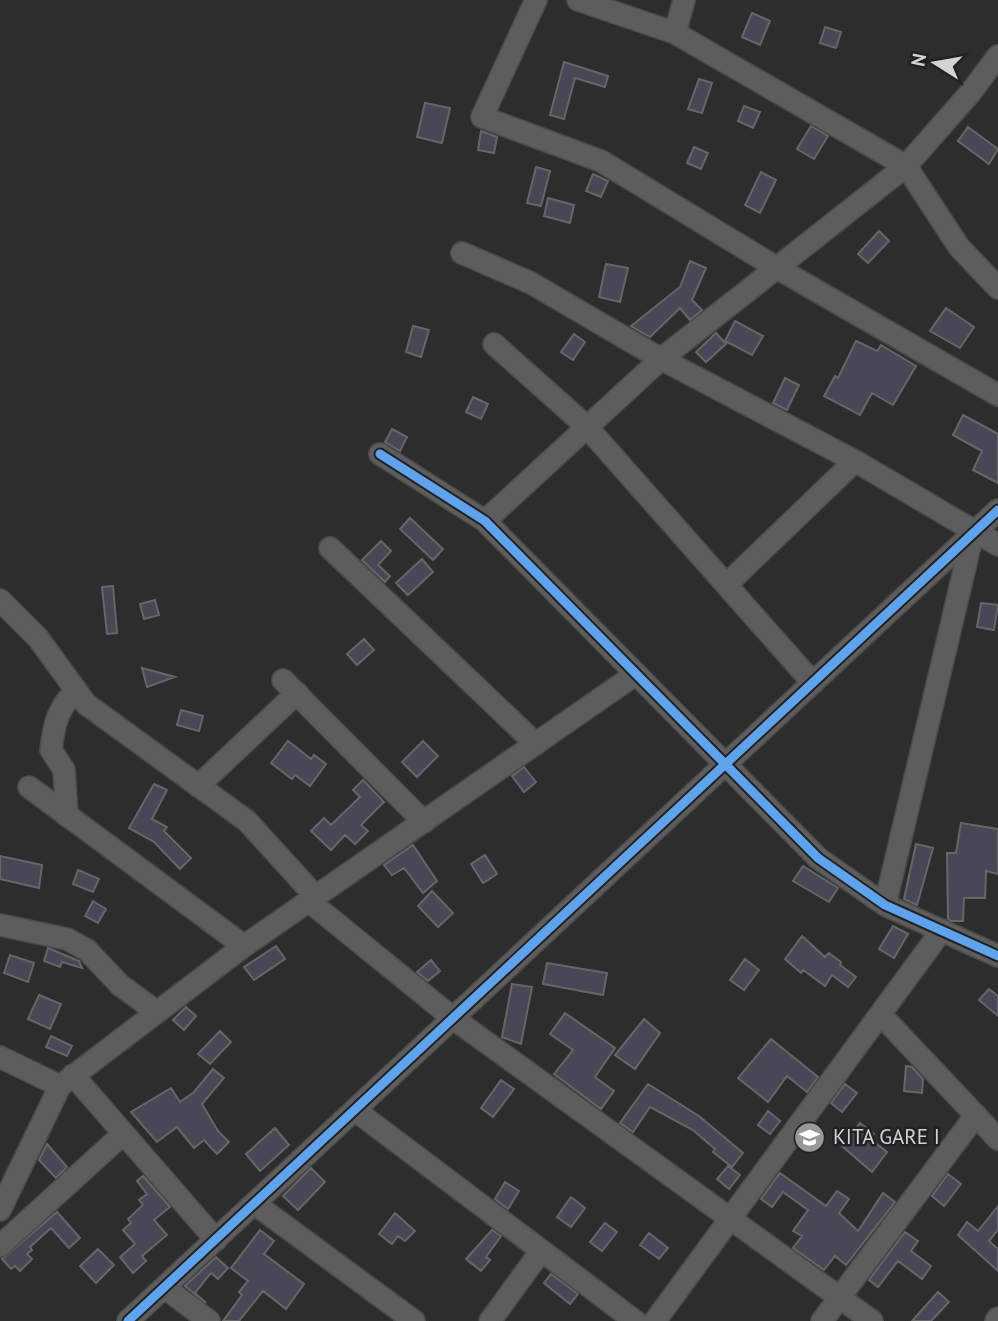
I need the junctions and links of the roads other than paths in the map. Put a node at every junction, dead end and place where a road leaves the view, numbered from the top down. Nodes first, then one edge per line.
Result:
1 (536, 0) edge
2 (578, 0) edge
3 (684, 0) edge
4 (675, 33) junction
5 (998, 56) edge
6 (906, 166) junction
7 (462, 253) dead end
8 (777, 268) junction
9 (998, 288) edge
10 (494, 344) dead end
11 (661, 359) junction
12 (998, 395) edge
13 (586, 426) junction
14 (380, 454) dead end
15 (855, 461) junction
16 (998, 510) edge
17 (485, 522) junction
18 (974, 533) junction
19 (998, 545) edge
20 (330, 548) dead end
21 (728, 583) junction
22 (0, 600) edge
23 (636, 674) junction
24 (813, 683) junction
25 (76, 690) junction
26 (536, 744) junction
27 (725, 765) junction
28 (198, 786) junction
29 (29, 788) dead end
30 (67, 816) junction
31 (424, 822) junction
32 (313, 900) junction
33 (885, 905) junction
34 (0, 925) edge
35 (942, 930) junction
36 (244, 946) junction
37 (998, 956) edge
38 (157, 1012) junction
39 (881, 1015) junction
40 (454, 1019) junction
41 (0, 1057) edge
42 (67, 1080) junction
43 (356, 1111) junction
44 (976, 1115) junction
45 (123, 1135) junction
46 (998, 1139) edge
47 (7, 1183) edge
48 (255, 1205) junction
49 (0, 1210) edge
50 (731, 1218) junction
51 (216, 1240) junction
52 (0, 1246) edge
53 (541, 1251) junction
54 (165, 1288) junction
55 (840, 1297) junction
56 (128, 1321) edge
57 (209, 1321) edge
58 (414, 1321) edge
59 (490, 1321) edge
60 (635, 1321) edge
61 (655, 1321) edge
62 (822, 1321) edge
63 (872, 1321) edge

1 - 8 street
2 - 4 street
3 - 4 street
4 - 6 street
5 - 6 street
6 - 8 street
6 - 9 street
7 - 11 street
8 - 11 street
8 - 12 street
10 - 13 street
11 - 13 street
11 - 15 street
13 - 17 street
13 - 21 street
14 - 17 street
15 - 18 street
15 - 21 street
16 - 18 street
17 - 23 street
18 - 19 street
18 - 24 street
18 - 33 street
20 - 26 street
21 - 24 street
22 - 25 street
23 - 26 street
23 - 27 street
24 - 27 street
25 - 28 street
25 - 30 street
26 - 31 street
27 - 33 street
27 - 40 street
28 - 31 street
28 - 32 street
29 - 30 street
30 - 36 street
31 - 32 street
32 - 36 street
32 - 40 street
33 - 35 street
34 - 38 street
35 - 37 street
35 - 39 street
36 - 38 street
38 - 42 street
39 - 44 street
39 - 50 street
40 - 43 street
40 - 50 street
41 - 42 street
42 - 45 street
42 - 47 street
43 - 48 street
43 - 53 street
44 - 46 street
44 - 55 street
45 - 51 street
45 - 52 street
47 - 49 street
48 - 51 street
48 - 58 street
50 - 55 street
50 - 61 street
51 - 54 street
53 - 59 street
53 - 60 street
54 - 56 street
54 - 57 street
55 - 62 street
55 - 63 street

